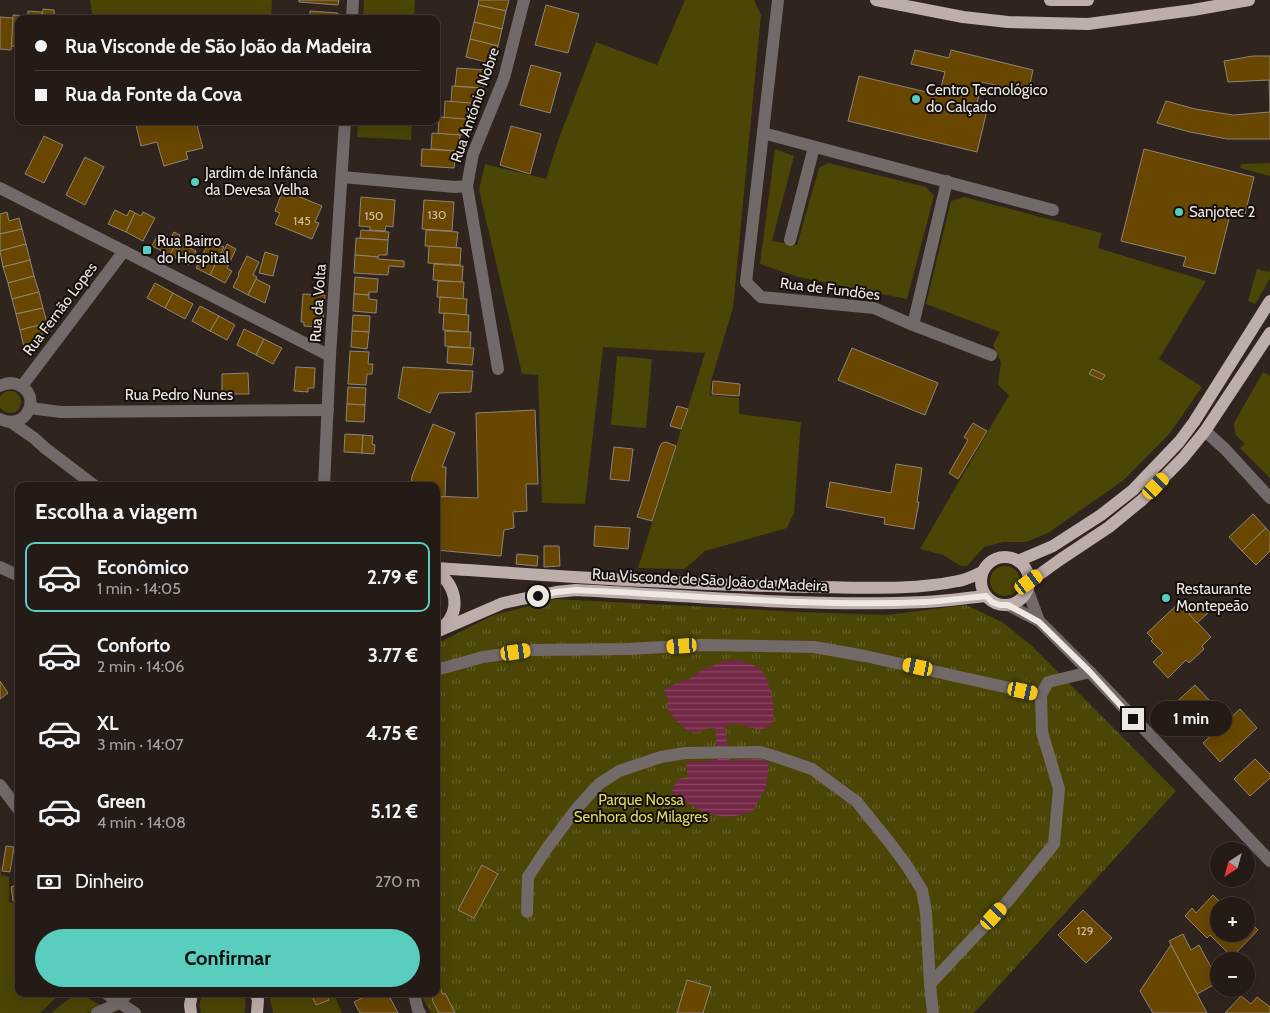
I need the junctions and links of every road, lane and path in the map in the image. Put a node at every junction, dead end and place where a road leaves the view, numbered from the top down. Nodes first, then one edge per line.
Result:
1 (353, 0) edge
2 (524, 0) edge
3 (778, 0) edge
4 (876, 0) edge
5 (1050, 0) edge
6 (1088, 0) edge
7 (1249, 0) edge
8 (352, 15) edge
9 (345, 125) edge
10 (764, 133) junction
11 (814, 147) junction
12 (342, 177) junction
13 (947, 181) junction
14 (467, 186) junction
15 (0, 188) edge
16 (1054, 210) dead end
17 (790, 240) dead end
18 (124, 250) junction
19 (1270, 301) edge
20 (913, 325) junction
21 (1270, 332) edge
22 (991, 355) dead end
23 (330, 356) junction
24 (498, 369) dead end
25 (2, 381) edge
26 (22, 386) junction
27 (328, 410) junction
28 (28, 411) junction
29 (5, 420) edge
30 (1205, 431) junction
31 (34, 438) junction
32 (90, 482) edge
33 (324, 482) edge
34 (1270, 498) edge
35 (1018, 561) junction
36 (0, 567) edge
37 (440, 570) edge
38 (982, 572) junction
39 (15, 574) edge
40 (440, 574) edge
41 (1028, 586) junction
42 (986, 596) junction
43 (1008, 605) junction
44 (1039, 622) junction
45 (440, 630) edge
46 (440, 630) edge
47 (440, 669) edge
48 (1090, 672) junction
49 (1041, 695) junction
50 (0, 785) edge
51 (15, 805) edge
52 (1270, 862) edge
53 (528, 912) dead end
54 (930, 984) junction
55 (257, 997) edge
56 (415, 997) edge
57 (123, 998) edge
58 (258, 1012) edge
59 (97, 1013) edge
60 (135, 1013) edge
61 (420, 1013) edge
62 (933, 1013) edge

1 - 8 street
2 - 14 street, Rua António Nobre
3 - 10 street, Rua de Fundões
4 - 7 main road
5 - 6 main road
9 - 12 street, Rua da Volta
10 - 11 street
10 - 20 street, Rua de Fundões
11 - 13 street
11 - 17 street
12 - 14 street
12 - 23 street, Rua da Volta
13 - 16 street
13 - 20 street
14 - 24 street, Rua António Nobre
15 - 18 street
18 - 23 street
18 - 26 street, Rua Fernão Lopes
19 - 35 main road, Rua Visconde de São João da Madeira
20 - 22 street, Rua de Fundões
21 - 30 main road
23 - 27 street, Rua da Volta
25 - 26 street
26 - 28 street
27 - 28 street, Rua Pedro Nunes
27 - 33 street, Rua da Volta
28 - 29 street
28 - 31 street
29 - 31 street
30 - 34 street
30 - 41 main road
31 - 32 street
35 - 38 main road, Rua Visconde de São João da Madeira
35 - 41 main road
36 - 39 street
37 - 38 main road, Rua Visconde de São João da Madeira
38 - 42 main road
40 - 45 main road, Rua Visconde de São João da Madeira
41 - 43 main road
41 - 44 street
42 - 43 main road, Rua Visconde de São João da Madeira
42 - 46 main road, Rua Visconde de São João da Madeira
43 - 44 street
44 - 48 street
47 - 49 street
48 - 49 street
48 - 52 street
49 - 54 street
50 - 51 street
53 - 54 street
54 - 62 street
55 - 58 main road
56 - 61 street
57 - 59 street
57 - 60 street

